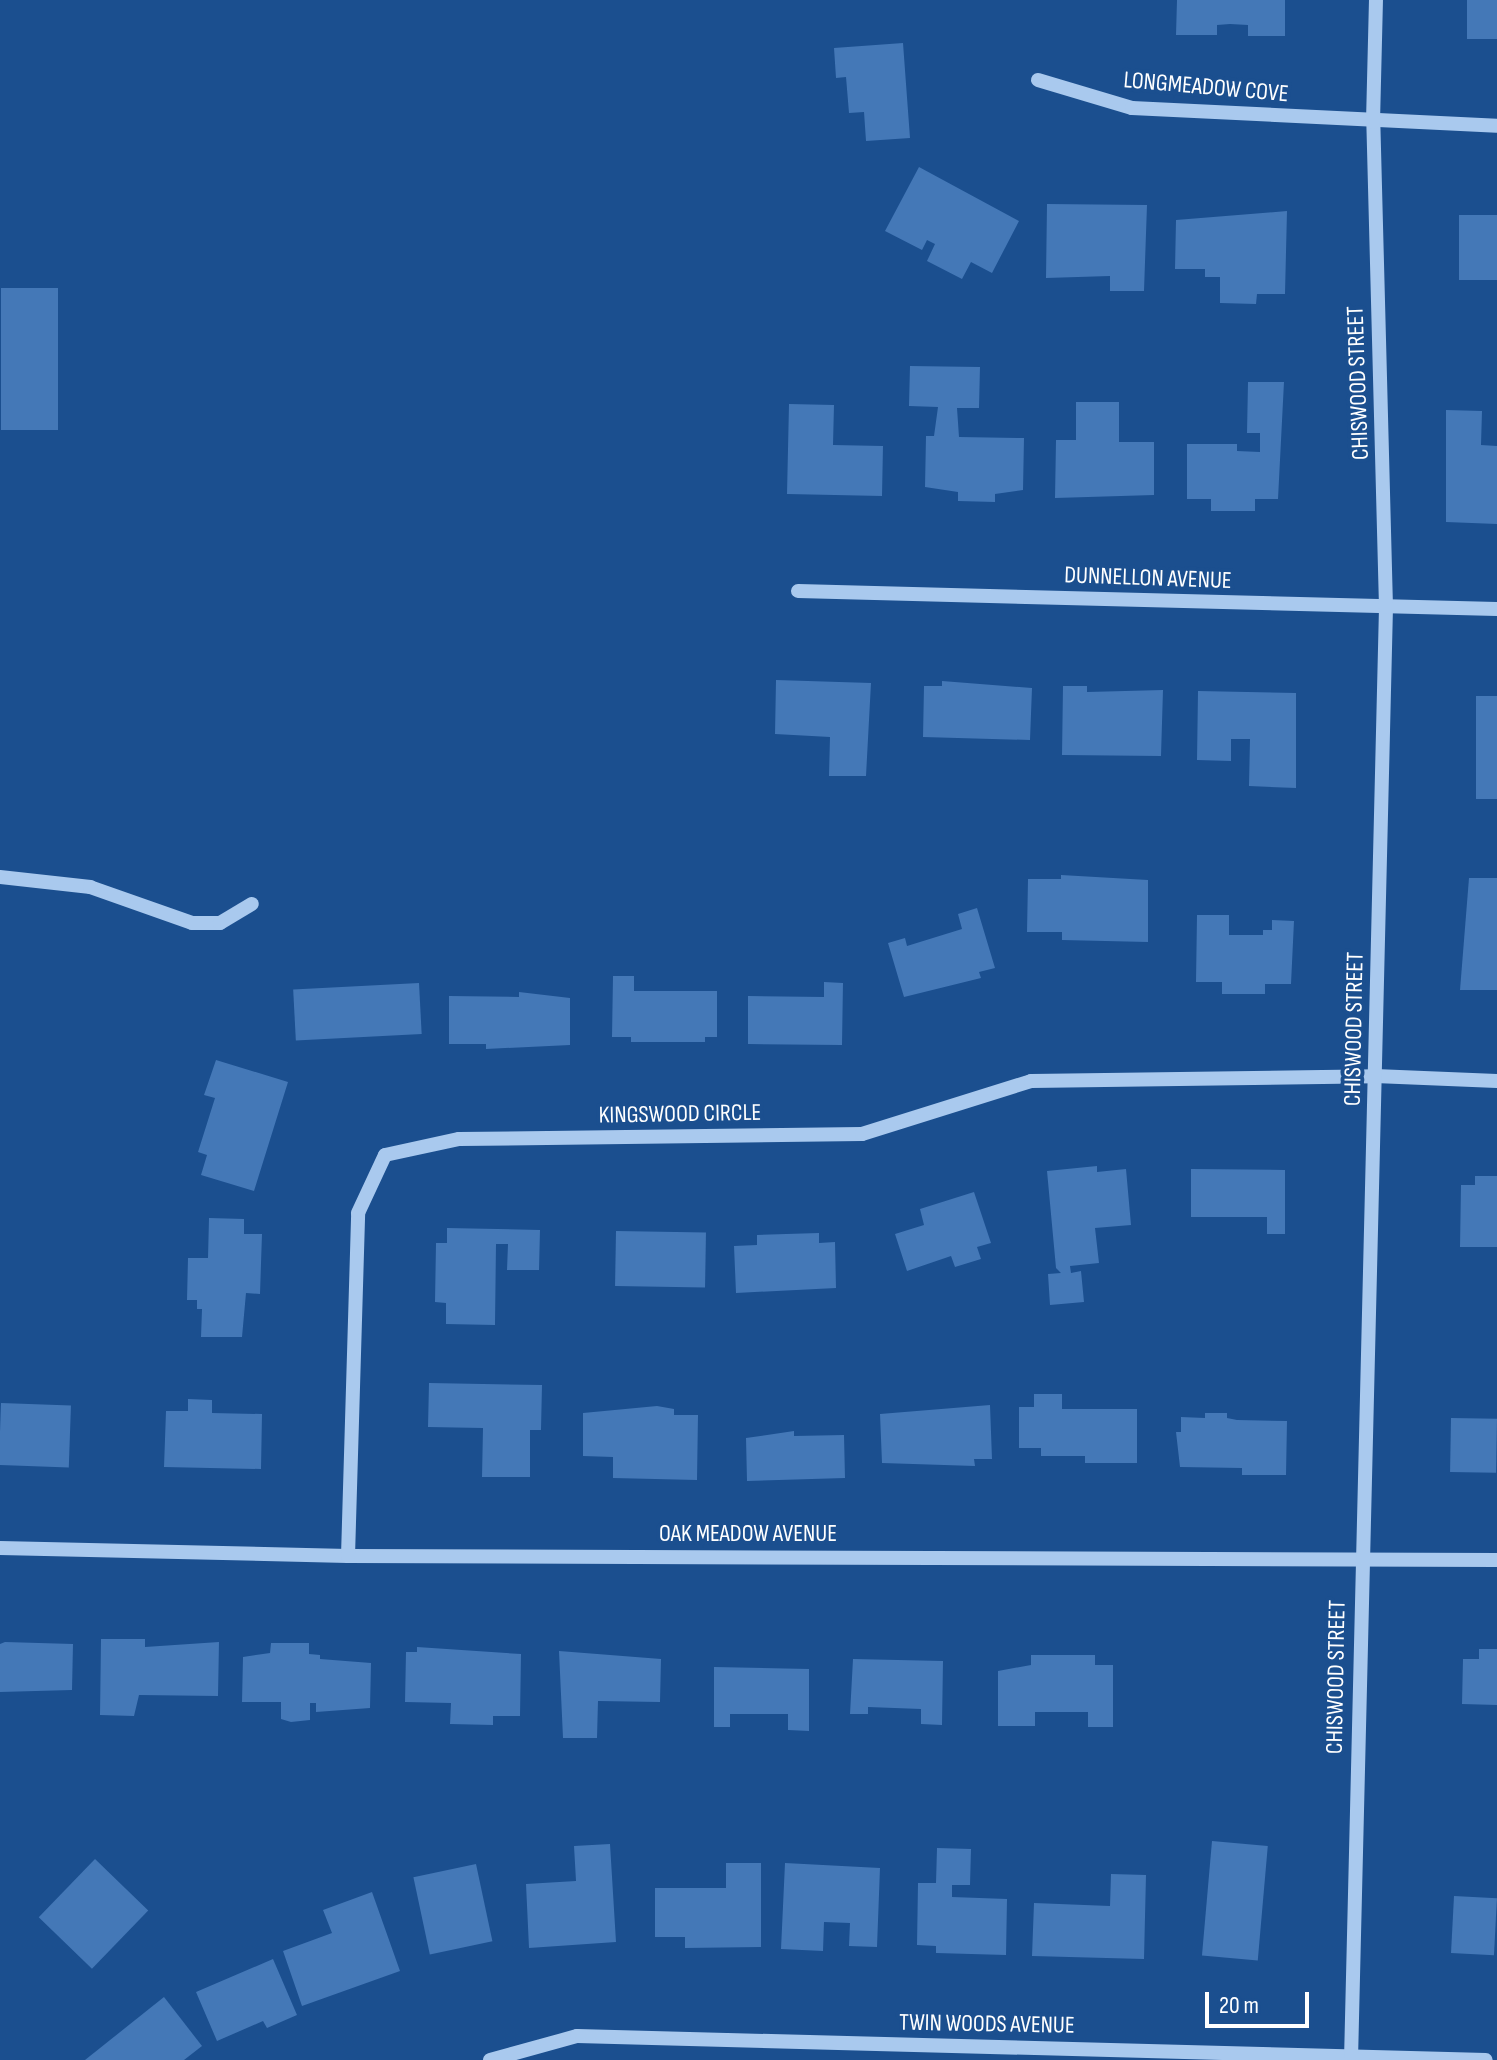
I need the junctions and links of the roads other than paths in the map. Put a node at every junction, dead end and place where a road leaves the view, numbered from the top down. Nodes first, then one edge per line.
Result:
1 (1376, 0) edge
2 (1038, 80) dead end
3 (1373, 122) junction
4 (1497, 126) edge
5 (798, 591) dead end
6 (1386, 607) junction
7 (1497, 609) edge
8 (0, 877) edge
9 (252, 904) dead end
10 (1375, 1076) junction
11 (1497, 1081) edge
12 (0, 1548) edge
13 (348, 1556) junction
14 (1360, 1556) junction
15 (1497, 1560) edge
16 (1351, 2058) edge
17 (490, 2060) edge
18 (1486, 2060) edge

1 - 3 street, CHISWOOD STREET
2 - 3 street, LONGMEADOW COVE
3 - 4 street, LONGMEADOW COVE
3 - 6 street, CHISWOOD STREET
5 - 6 street, DUNNELLON AVENUE
6 - 7 street, DUNNELLON AVENUE
6 - 10 street, CHISWOOD STREET
8 - 9 street
10 - 11 street
10 - 13 street, KINGSWOOD CIRCLE
10 - 14 street, CHISWOOD STREET
12 - 13 street, OAK MEADOW AVENUE
13 - 14 street, OAK MEADOW AVENUE
14 - 15 street, OAK MEADOW AVENUE
14 - 16 street, CHISWOOD STREET
16 - 17 street, TWIN WOODS AVENUE
16 - 18 street, TWIN WOODS AVENUE

